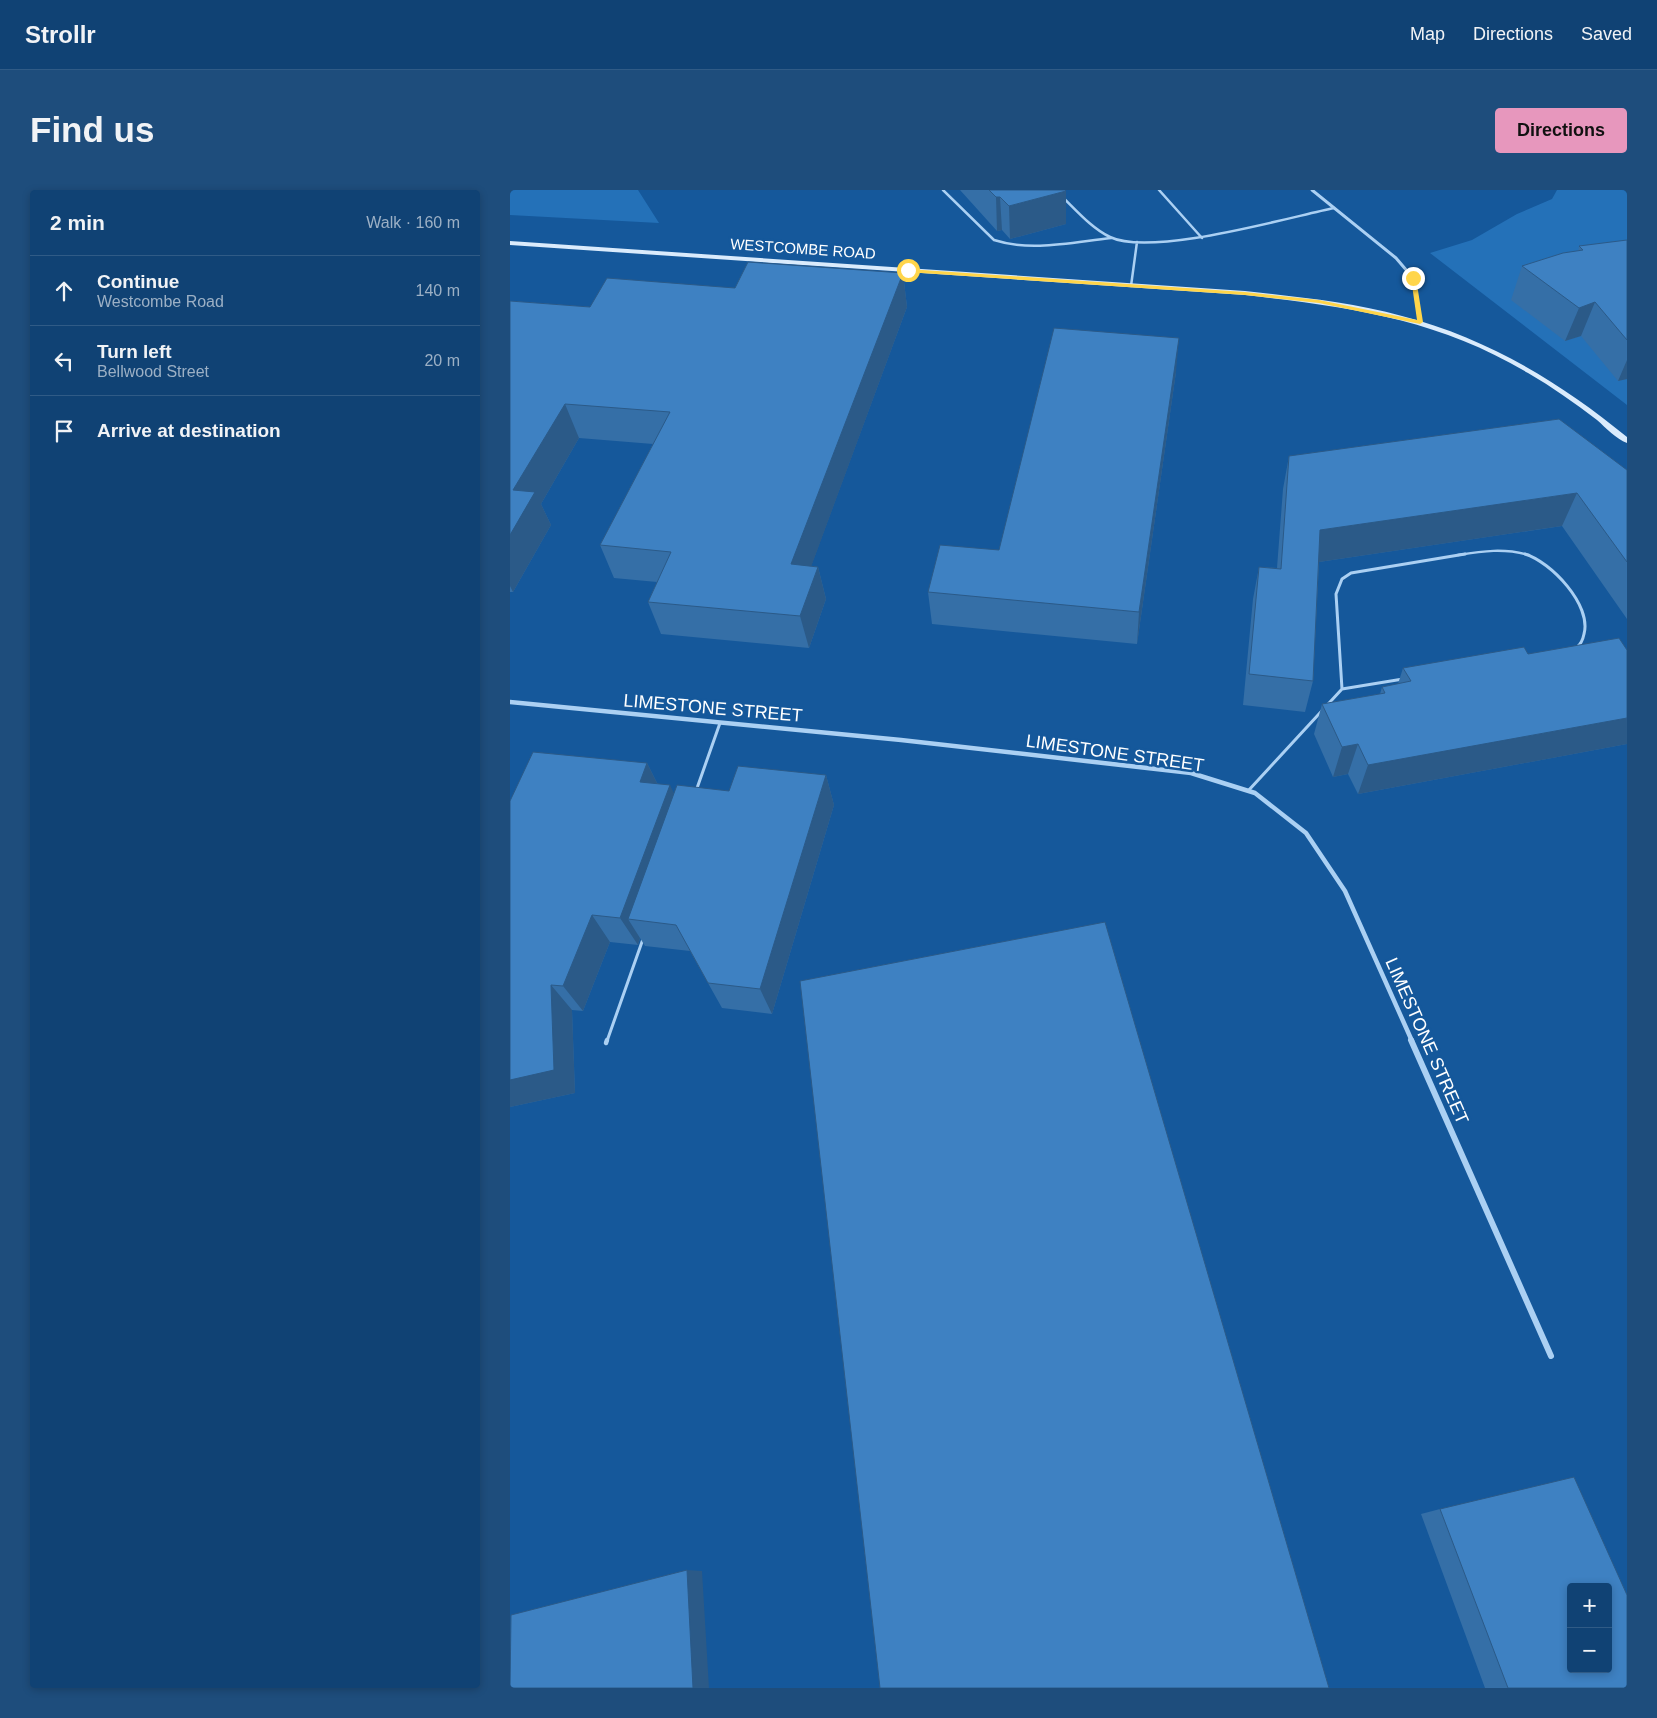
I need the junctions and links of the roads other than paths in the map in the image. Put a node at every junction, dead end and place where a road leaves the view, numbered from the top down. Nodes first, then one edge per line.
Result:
1 (943, 190) edge
2 (1055, 190) edge
3 (1159, 190) edge
4 (1312, 190) edge
5 (1334, 208) junction
6 (1111, 238) junction
7 (1202, 238) junction
8 (1137, 242) junction
9 (510, 243) edge
10 (1130, 286) junction
11 (1420, 322) junction
12 (1627, 441) edge
13 (1573, 649) edge
14 (1410, 678) edge
15 (1342, 689) junction
16 (510, 702) edge
17 (720, 722) junction
18 (1248, 791) junction
19 (693, 798) edge
20 (646, 930) edge
21 (606, 1042) dead end
22 (1551, 1356) dead end

1 - 6 lane
2 - 6 lane
3 - 7 lane
4 - 5 street
5 - 7 lane
5 - 11 street
6 - 8 lane
7 - 8 lane
8 - 10 lane
9 - 10 street, WESTCOMBE ROAD
10 - 11 street, WESTCOMBE ROAD
11 - 12 street, WESTCOMBE ROAD
13 - 15 lane
14 - 15 lane
15 - 18 lane
16 - 17 street, LIMESTONE STREET
17 - 18 street, LIMESTONE STREET
17 - 19 lane
18 - 22 street, LIMESTONE STREET
20 - 21 lane

